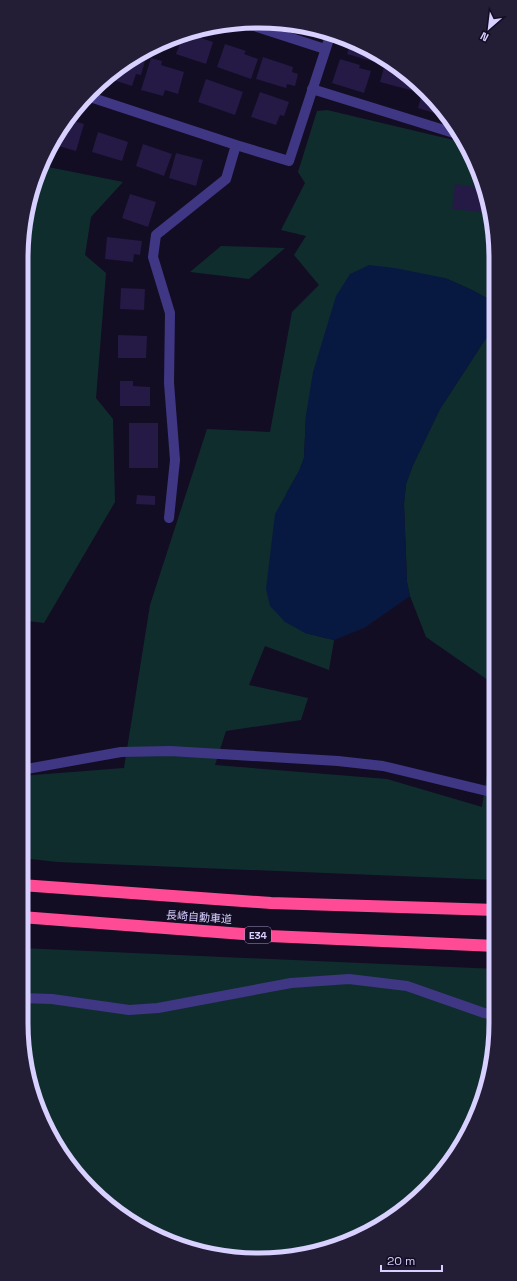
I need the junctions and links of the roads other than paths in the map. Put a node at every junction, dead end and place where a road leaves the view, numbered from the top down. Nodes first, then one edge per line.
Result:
1 (260, 28) edge
2 (329, 39) edge
3 (325, 49) junction
4 (312, 89) junction
5 (94, 98) edge
6 (451, 132) edge
7 (236, 145) junction
8 (169, 518) dead end
9 (28, 769) edge
10 (489, 792) edge
11 (28, 886) edge
12 (489, 910) edge
13 (28, 918) edge
14 (489, 946) edge
15 (28, 998) edge
16 (489, 1014) edge

1 - 3 street
2 - 3 street
3 - 4 street
4 - 6 street
4 - 7 street
5 - 7 street
7 - 8 street
9 - 10 street
11 - 12 highway, 長崎自動車道
13 - 14 highway, 長崎自動車道 / E34
15 - 16 street

